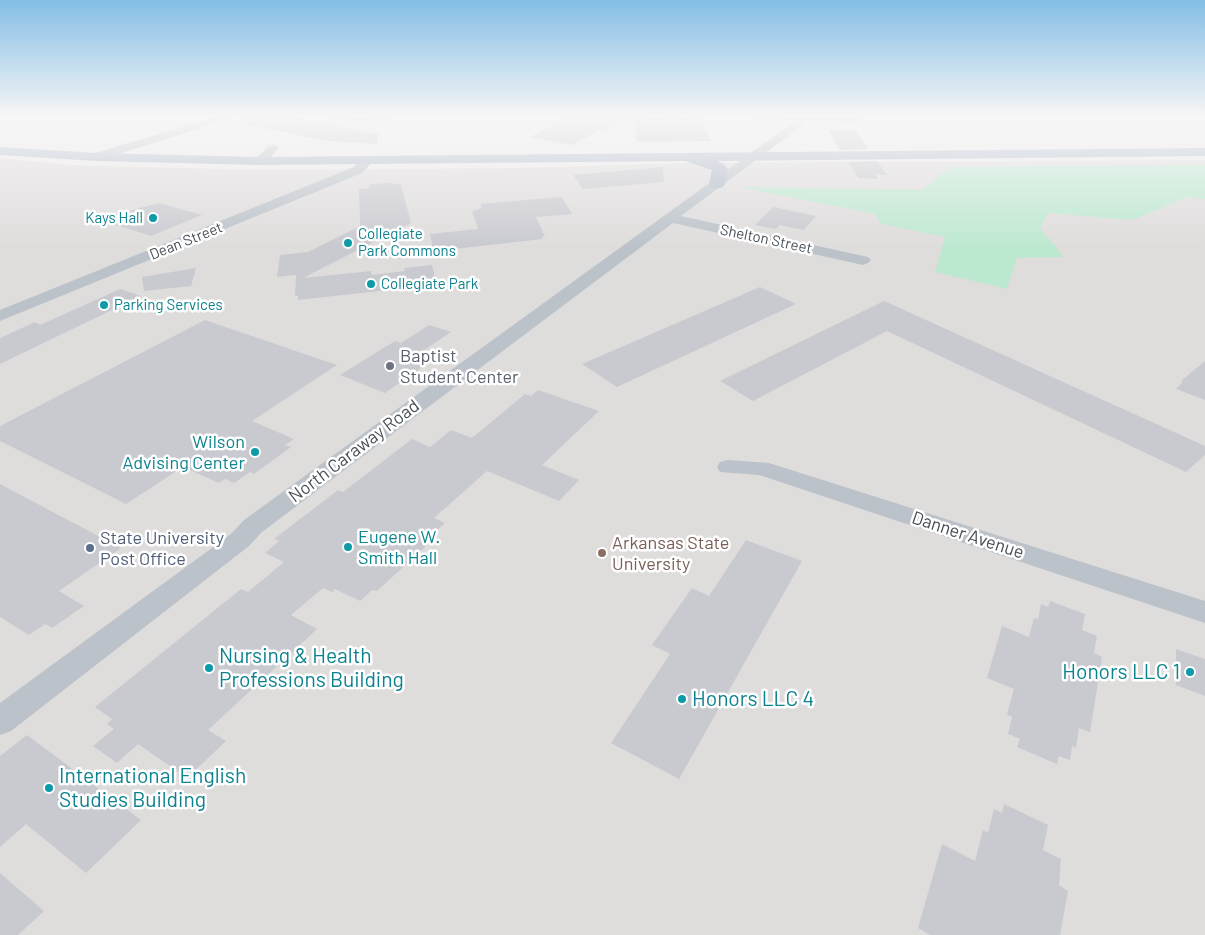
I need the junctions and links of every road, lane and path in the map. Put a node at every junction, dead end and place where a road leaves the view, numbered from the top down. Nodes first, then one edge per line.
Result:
1 (204, 160) edge
2 (368, 160) junction
3 (416, 160) edge
4 (661, 160) edge
5 (750, 160) edge
6 (260, 161) joint
7 (717, 184) junction
8 (669, 218) junction
9 (863, 260) dead end
10 (0, 316) edge
11 (728, 467) dead end
12 (1205, 612) edge
13 (0, 722) edge

1 - 6 main road
2 - 3 main road
2 - 6 main road
2 - 10 street, Dean Street
4 - 7 main road
5 - 7 street, North Caraway Road
7 - 8 street, North Caraway Road
8 - 9 street, Shelton Street
8 - 13 street, North Caraway Road
11 - 12 street, Danner Avenue

